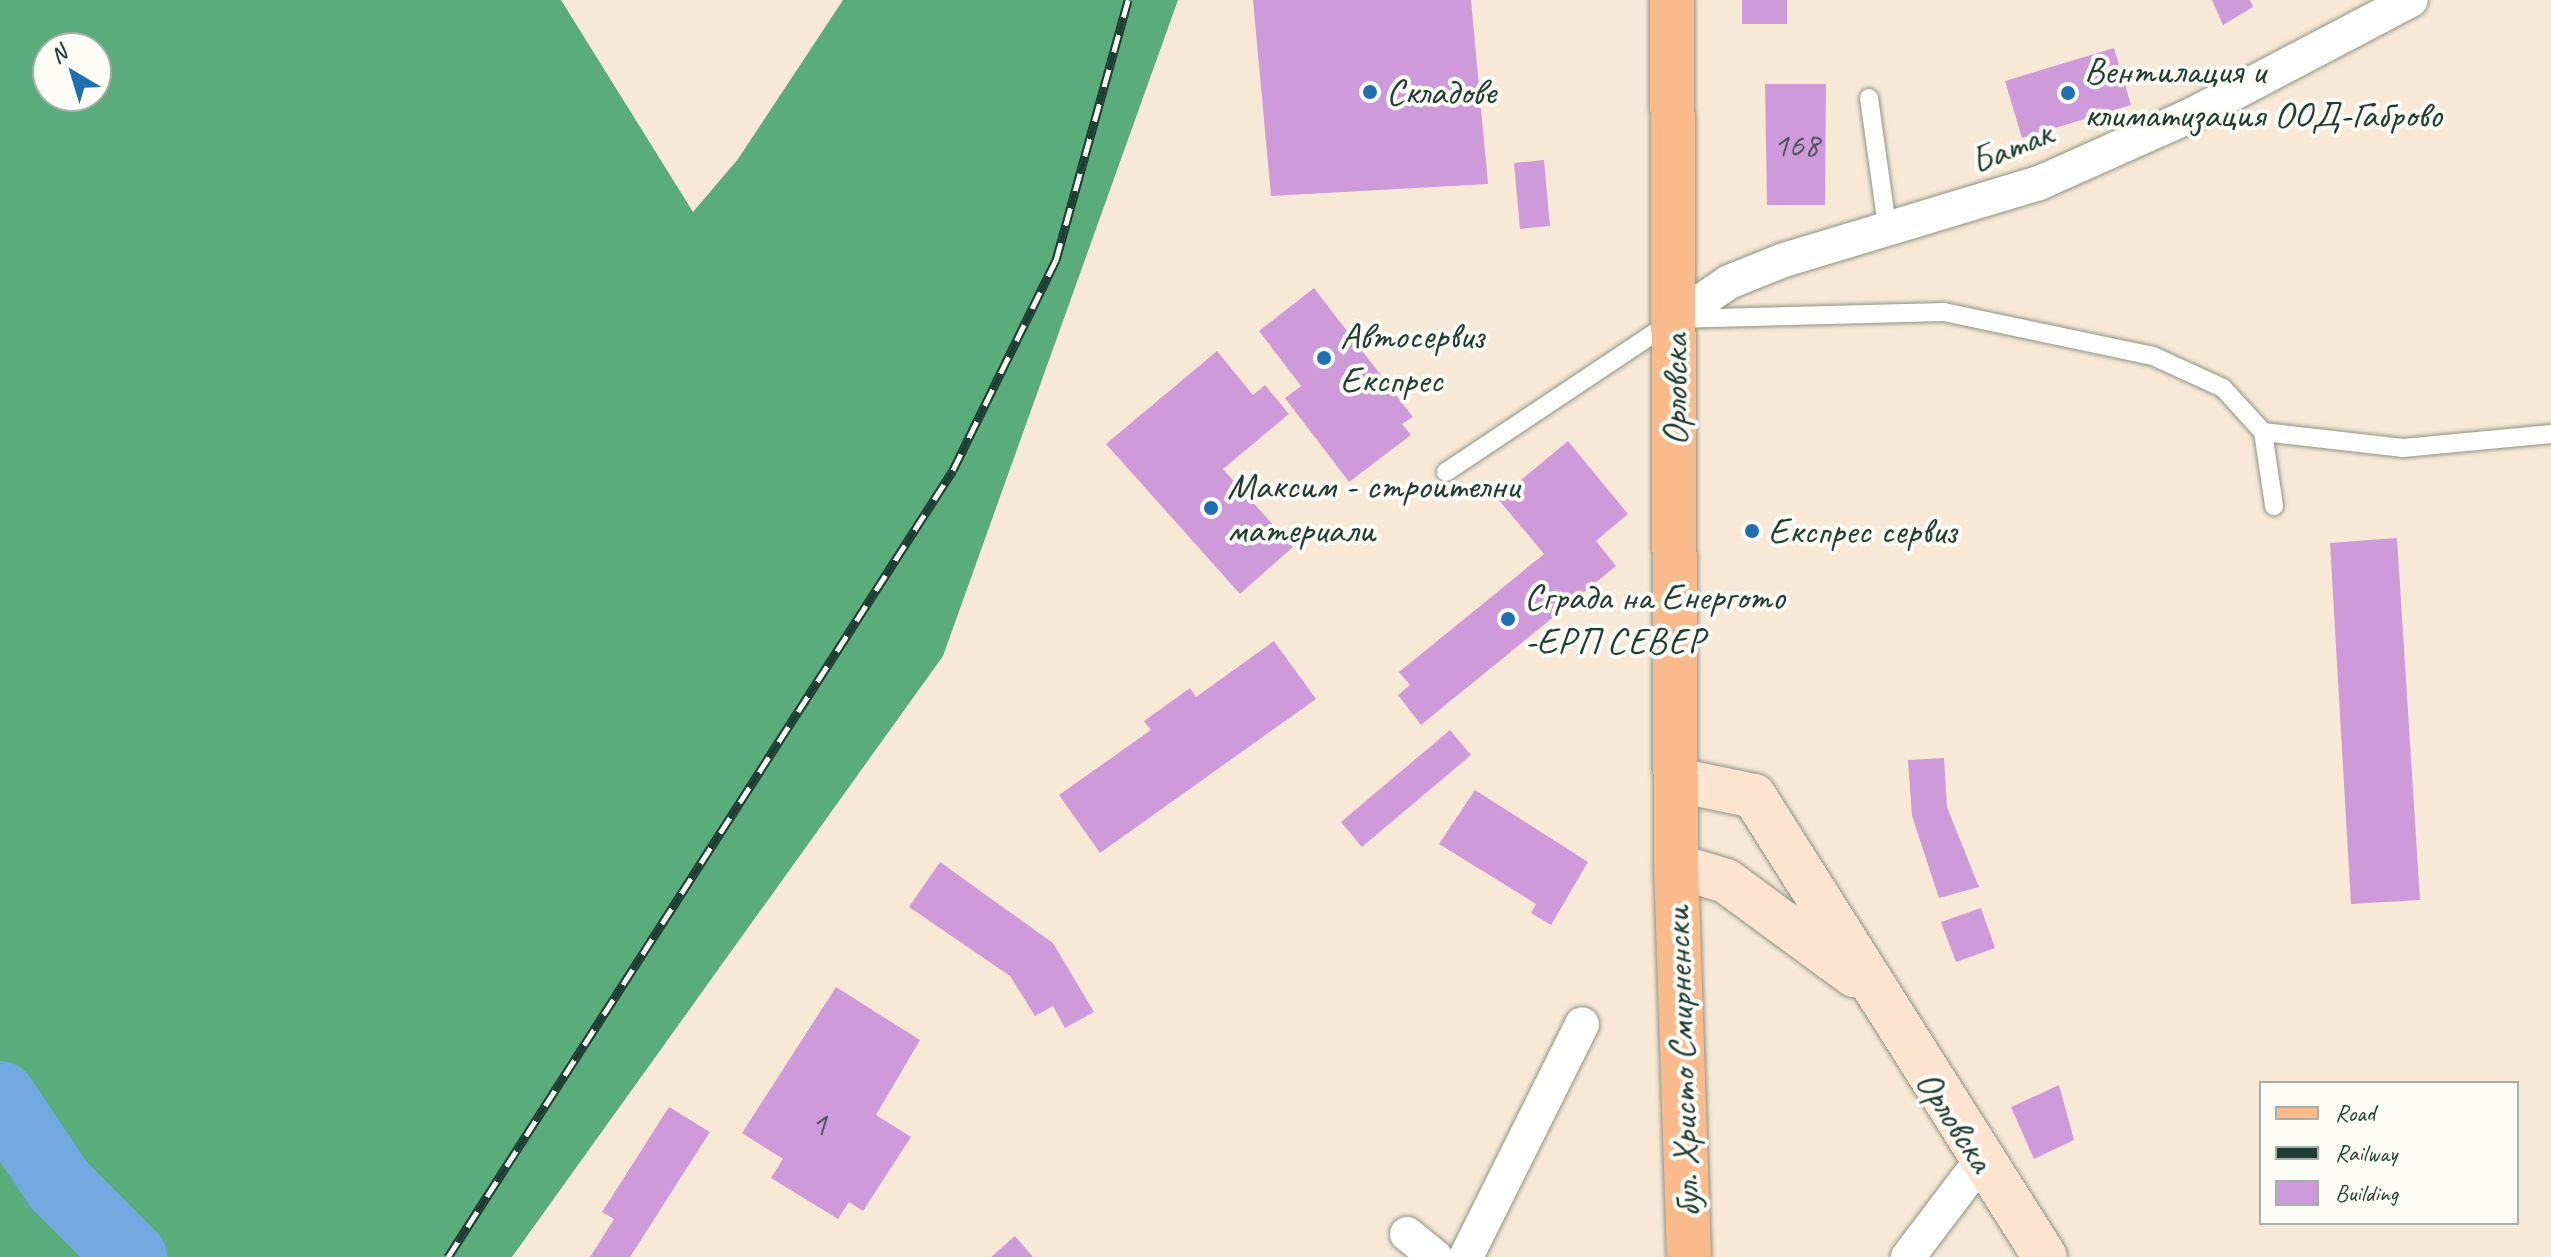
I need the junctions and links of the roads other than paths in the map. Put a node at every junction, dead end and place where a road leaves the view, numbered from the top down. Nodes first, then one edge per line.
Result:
1 (1672, 0) edge
2 (2411, 0) edge
3 (1869, 98) dead end
4 (1888, 233) junction
5 (1675, 319) junction
6 (2263, 432) junction
7 (2551, 434) edge
8 (1446, 472) dead end
9 (2274, 506) dead end
10 (1677, 780) junction
11 (1676, 866) junction
12 (1866, 984) junction
13 (1582, 1024) dead end
14 (1981, 1161) junction
15 (1407, 1234) dead end
16 (1689, 1256) edge
17 (1435, 1257) edge
18 (1466, 1257) edge
19 (1908, 1257) edge
20 (2045, 1257) edge

1 - 5 main road, Орловска
2 - 4 street, Батак
3 - 4 lane
4 - 5 street, Батак
5 - 6 lane
5 - 8 lane
5 - 10 main road, Орловска
6 - 7 lane
6 - 9 lane
10 - 11 main road, Орловска
10 - 12 street, Орловска
11 - 12 street, Орловска
11 - 16 main road, бул. Христо Смирненски
12 - 14 street, Орловска
13 - 18 street
14 - 19 street
14 - 20 street, Орловска
15 - 17 street

